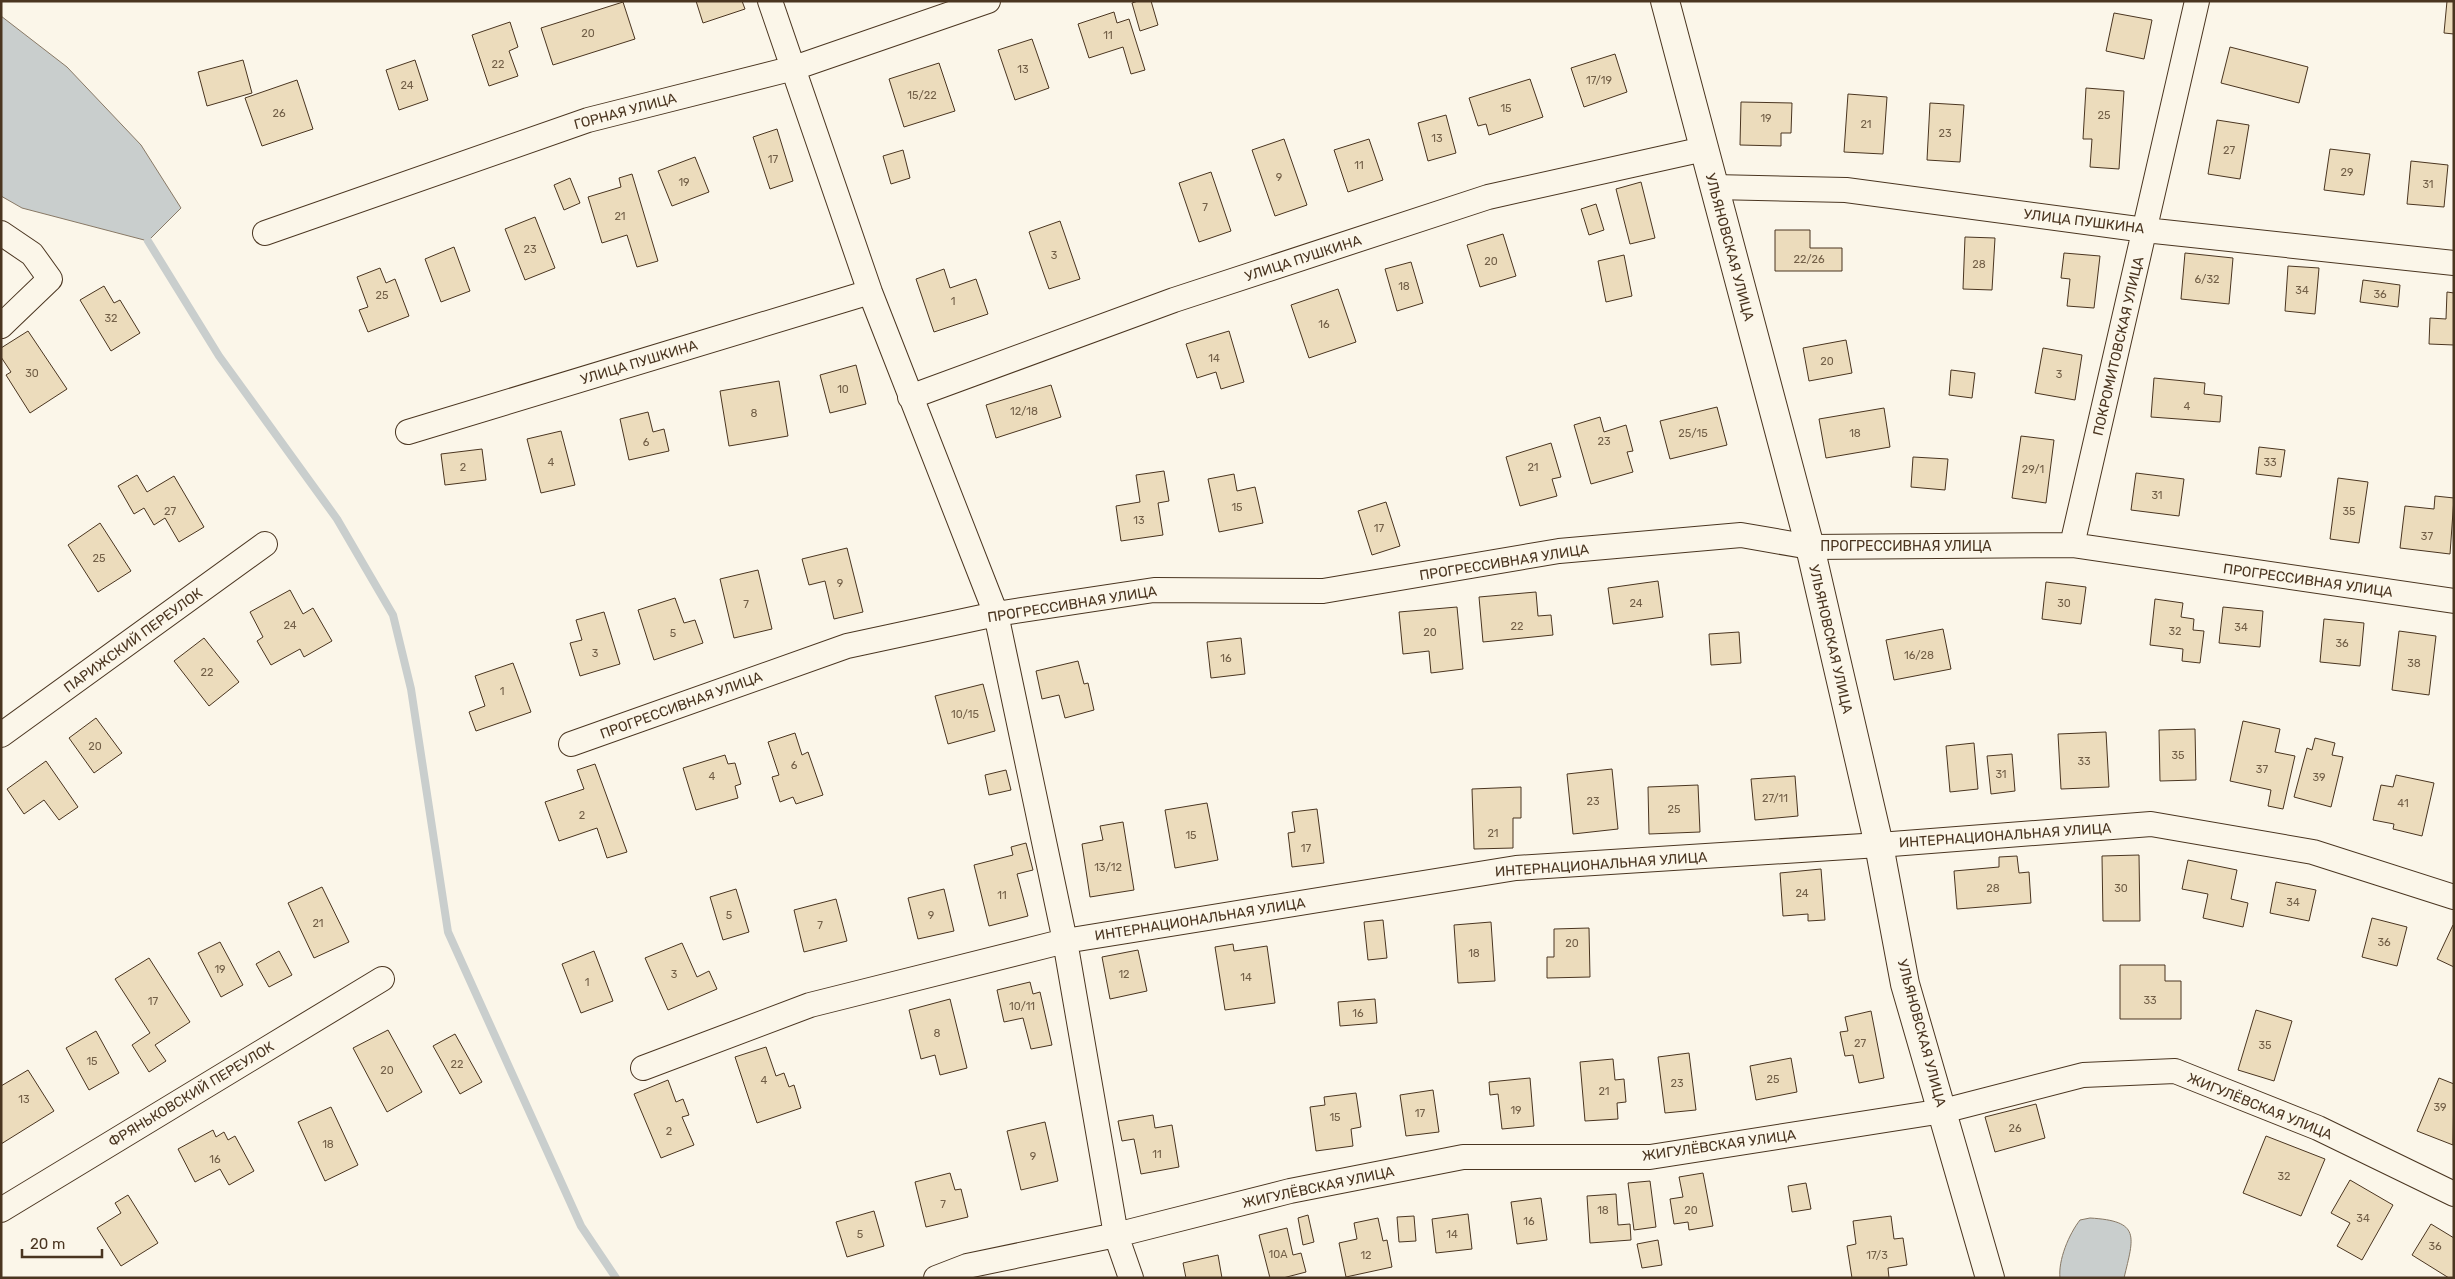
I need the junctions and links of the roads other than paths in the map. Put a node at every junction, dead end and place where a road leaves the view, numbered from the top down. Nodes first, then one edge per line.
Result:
1 (770, 1) edge
2 (988, 1) edge
3 (1665, 1) edge
4 (2197, 1) edge
5 (794, 68) junction
6 (1704, 149) junction
7 (1714, 187) junction
8 (2145, 230) junction
9 (1, 233) edge
10 (265, 233) dead end
11 (2454, 263) edge
12 (870, 292) junction
13 (1, 326) edge
14 (910, 396) junction
15 (408, 432) dead end
16 (265, 544) dead end
17 (2072, 545) junction
18 (1810, 547) junction
19 (2454, 601) edge
20 (996, 614) junction
21 (1, 735) edge
22 (571, 744) dead end
23 (1879, 845) junction
24 (2454, 897) edge
25 (1065, 941) junction
26 (382, 979) dead end
27 (643, 1068) dead end
28 (1943, 1111) junction
29 (2454, 1194) edge
30 (1, 1210) edge
31 (1116, 1235) junction
32 (936, 1278) edge
33 (1131, 1278) edge
34 (1990, 1278) edge

1 - 5 street
2 - 5 street, ГОРНАЯ УЛИЦА
3 - 6 street, УЛЬЯНОВСКАЯ УЛИЦА
4 - 8 street, ПОКРОМИТОВСКАЯ УЛИЦА
5 - 10 street, ГОРНАЯ УЛИЦА
5 - 12 street
6 - 7 street, УЛЬЯНОВСКАЯ УЛИЦА
6 - 14 street, УЛИЦА ПУШКИНА
7 - 8 street, УЛИЦА ПУШКИНА
7 - 18 street, УЛЬЯНОВСКАЯ УЛИЦА
8 - 11 street, УЛИЦА ПУШКИНА
8 - 17 street, ПОКРОМИТОВСКАЯ УЛИЦА
9 - 13 street
12 - 14 street
12 - 15 street, УЛИЦА ПУШКИНА
14 - 20 street
16 - 21 street, ПАРИЖСКИЙ ПЕРЕУЛОК
17 - 18 street, ПРОГРЕССИВНАЯ УЛИЦА
17 - 19 street, ПРОГРЕССИВНАЯ УЛИЦА
18 - 20 street, ПРОГРЕССИВНАЯ УЛИЦА
18 - 23 street, УЛЬЯНОВСКАЯ УЛИЦА
20 - 22 street, ПРОГРЕССИВНАЯ УЛИЦА
20 - 25 street
23 - 24 street, ИНТЕРНАЦИОНАЛЬНАЯ УЛИЦА
23 - 25 street, ИНТЕРНАЦИОНАЛЬНАЯ УЛИЦА
23 - 28 street, УЛЬЯНОВСКАЯ УЛИЦА
25 - 27 street, ИНТЕРНАЦИОНАЛЬНАЯ УЛИЦА
25 - 31 street
26 - 30 street, ФРЯНЬКОВСКИЙ ПЕРЕУЛОК
28 - 29 street, ЖИГУЛЁВСКАЯ УЛИЦА
28 - 31 street, ЖИГУЛЁВСКАЯ УЛИЦА
28 - 34 street, УЛЬЯНОВСКАЯ УЛИЦА
31 - 32 street, ЖИГУЛЁВСКАЯ УЛИЦА
31 - 33 street

